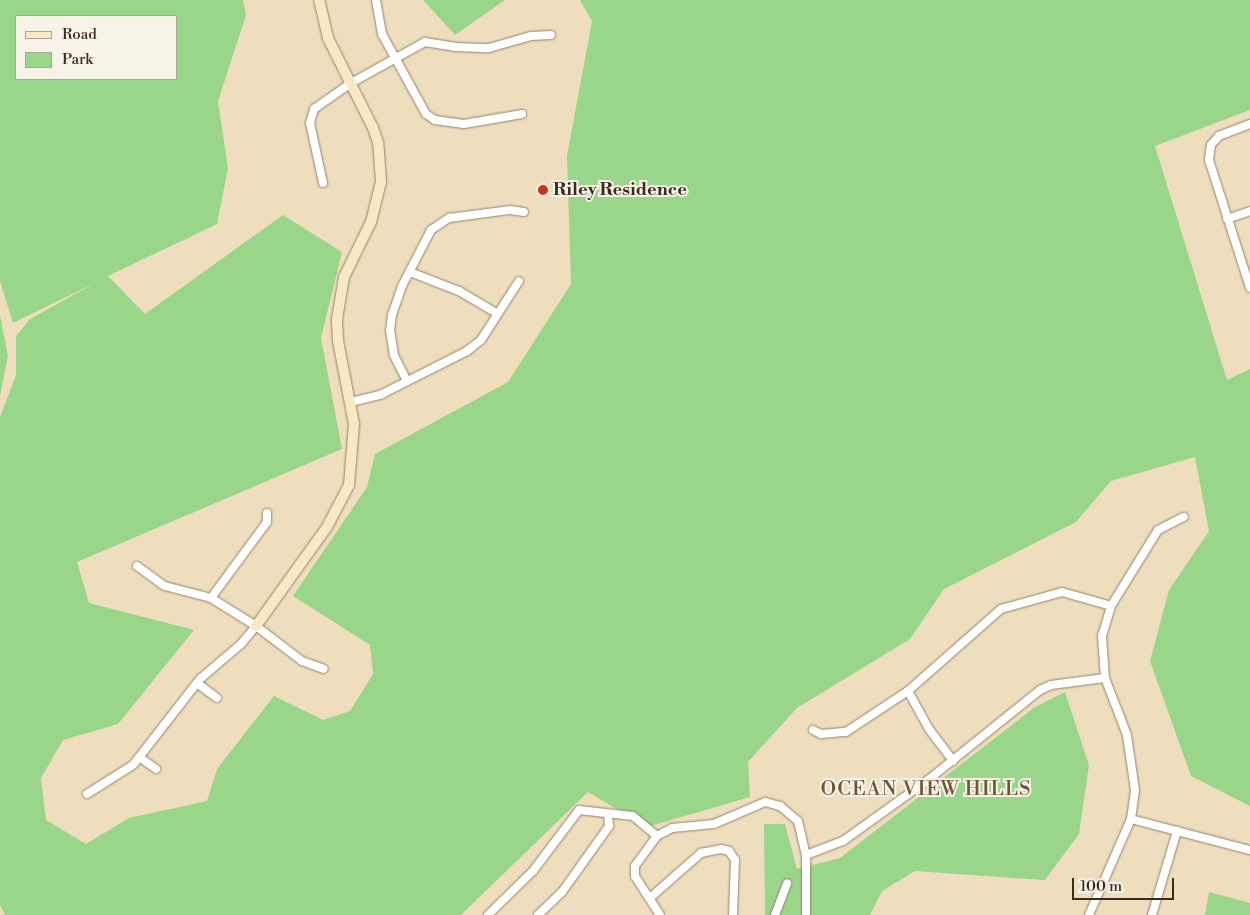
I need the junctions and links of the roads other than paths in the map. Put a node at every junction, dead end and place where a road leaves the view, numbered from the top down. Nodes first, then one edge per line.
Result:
1 (319, 0) edge
2 (376, 0) edge
3 (551, 35) dead end
4 (396, 60) junction
5 (351, 83) junction
6 (522, 114) dead end
7 (1250, 124) edge
8 (324, 183) dead end
9 (1250, 211) edge
10 (524, 212) dead end
11 (1227, 220) junction
12 (410, 272) junction
13 (519, 281) dead end
14 (1250, 288) edge
15 (498, 314) junction
16 (407, 381) junction
17 (351, 402) junction
18 (266, 513) dead end
19 (1184, 517) dead end
20 (137, 566) dead end
21 (211, 598) junction
22 (1111, 606) junction
23 (256, 626) junction
24 (324, 669) dead end
25 (1105, 678) junction
26 (197, 683) junction
27 (908, 691) junction
28 (217, 698) dead end
29 (813, 730) dead end
30 (139, 757) junction
31 (953, 761) junction
32 (156, 768) dead end
33 (87, 794) dead end
34 (608, 814) junction
35 (1131, 819) junction
36 (1177, 830) junction
37 (657, 836) junction
38 (1250, 850) edge
39 (806, 855) junction
40 (787, 884) dead end
41 (652, 897) junction
42 (656, 914) edge
43 (488, 915) edge
44 (538, 915) edge
45 (733, 915) edge
46 (775, 915) edge
47 (806, 915) edge
48 (1089, 915) edge
49 (1152, 915) edge

1 - 5 street
2 - 4 street
3 - 4 street
4 - 5 street
4 - 6 street
5 - 8 street
5 - 17 street
7 - 11 street
9 - 11 street
10 - 12 street
11 - 14 street
12 - 15 street
12 - 16 street
13 - 15 street
15 - 16 street
16 - 17 street
17 - 23 street
18 - 21 street
19 - 22 street
20 - 21 street
21 - 23 street
22 - 25 street
22 - 27 street
23 - 24 street
23 - 26 street
25 - 31 street
25 - 35 street
26 - 28 street
26 - 30 street
27 - 29 street
27 - 31 street
30 - 32 street
30 - 33 street
31 - 39 street
34 - 37 street
34 - 43 street
34 - 44 street
35 - 36 street
35 - 48 street
36 - 38 street
36 - 49 street
37 - 39 street
37 - 41 street
39 - 47 street
40 - 46 street
41 - 42 street
41 - 45 street

